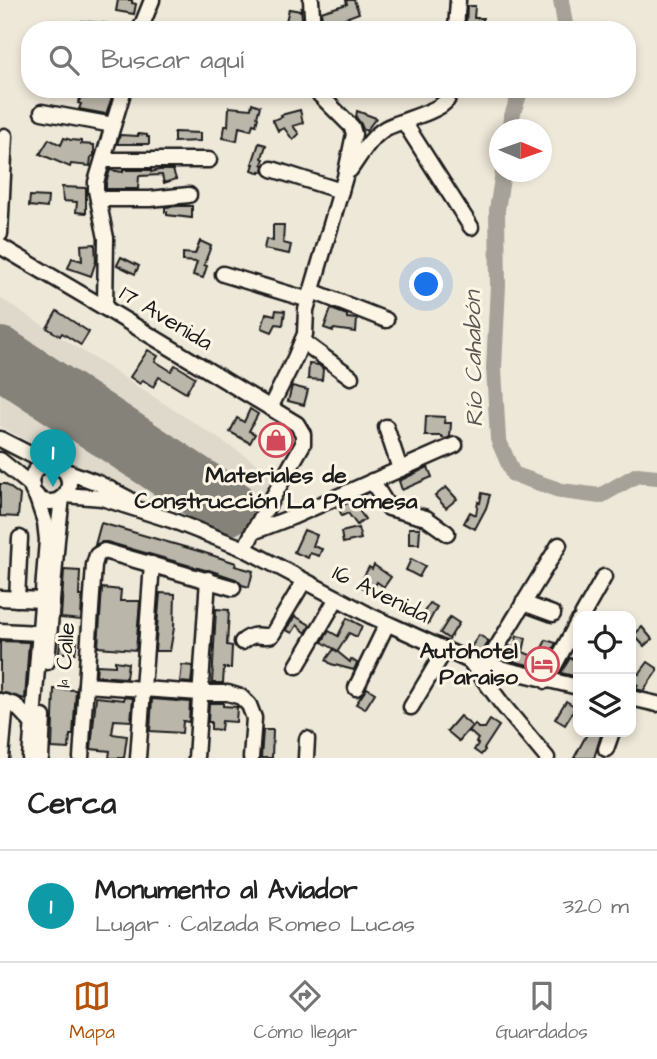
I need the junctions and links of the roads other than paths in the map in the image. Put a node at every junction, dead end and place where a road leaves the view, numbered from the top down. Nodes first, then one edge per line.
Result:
1 (152, 0) edge
2 (311, 0) edge
3 (458, 0) edge
4 (144, 21) edge
5 (312, 21) edge
6 (457, 21) edge
7 (121, 98) edge
8 (323, 98) edge
9 (448, 98) edge
10 (42, 112) dead end
11 (404, 122) junction
12 (113, 125) junction
13 (5, 136) dead end
14 (103, 160) junction
15 (208, 160) dead end
16 (272, 169) dead end
17 (345, 177) junction
18 (341, 191) junction
19 (189, 195) dead end
20 (98, 199) junction
21 (471, 227) dead end
22 (0, 233) edge
23 (0, 247) edge
24 (223, 274) dead end
25 (310, 295) junction
26 (105, 307) junction
27 (386, 320) dead end
28 (302, 341) junction
29 (351, 377) dead end
30 (270, 408) junction
31 (386, 427) dead end
32 (0, 439) edge
33 (455, 445) dead end
34 (0, 460) edge
35 (57, 467) junction
36 (400, 469) junction
37 (7, 472) edge
38 (372, 481) junction
39 (34, 491) junction
40 (64, 496) junction
41 (171, 520) junction
42 (253, 532) junction
43 (447, 533) dead end
44 (20, 538) dead end
45 (559, 545) dead end
46 (245, 549) junction
47 (152, 564) junction
48 (604, 577) dead end
49 (208, 579) junction
50 (304, 581) junction
51 (233, 588) dead end
52 (0, 598) edge
53 (337, 598) junction
54 (18, 599) junction
55 (42, 600) junction
56 (523, 603) junction
57 (585, 611) edge
58 (553, 614) dead end
59 (387, 624) junction
60 (0, 631) edge
61 (573, 631) edge
62 (39, 633) junction
63 (242, 642) dead end
64 (445, 650) junction
65 (470, 661) junction
66 (297, 666) dead end
67 (486, 666) junction
68 (546, 681) junction
69 (86, 685) junction
70 (573, 687) edge
71 (356, 688) dead end
72 (143, 689) junction
73 (200, 693) junction
74 (636, 699) edge
75 (3, 701) edge
76 (657, 705) edge
77 (411, 707) dead end
78 (33, 724) junction
79 (610, 737) edge
80 (307, 740) dead end
81 (606, 749) dead end
82 (1, 758) edge
83 (30, 758) edge
84 (41, 758) edge
85 (81, 758) edge
86 (138, 758) edge
87 (196, 758) edge
88 (251, 758) edge
89 (306, 758) edge
90 (547, 758) edge

1 - 4 street
2 - 5 street
3 - 6 street
7 - 12 street
8 - 17 street
9 - 11 street
10 - 12 street
11 - 17 street
11 - 21 street
12 - 14 street
13 - 22 street
14 - 15 street
14 - 20 street
16 - 18 street
17 - 18 street
18 - 25 street
19 - 20 street
20 - 26 street
23 - 26 street, 17 Avenida
24 - 25 street
25 - 27 street
25 - 28 street
26 - 30 street, 17 Avenida
28 - 29 street
28 - 30 street
30 - 42 street, 17 Avenida
31 - 36 street
32 - 35 street, 16 Avenida
33 - 36 street
34 - 37 street
35 - 39 street
35 - 40 street
35 - 41 street, 16 Avenida
36 - 38 street
37 - 39 street
38 - 42 street
38 - 43 street
39 - 40 street
39 - 55 street
40 - 41 street, 16 Avenida
40 - 84 street
41 - 46 street, 16 Avenida
42 - 46 street
44 - 54 street
45 - 56 street
46 - 50 street, 16 Avenida
47 - 49 street
47 - 69 street, 1ª Calle
47 - 72 street
48 - 57 street
49 - 51 street
49 - 73 street
50 - 53 street, 16 Avenida
50 - 63 street
52 - 54 street
53 - 59 street, 16 Avenida
53 - 66 street
54 - 55 street
55 - 62 street
56 - 58 street
56 - 67 street
59 - 64 street, 16 Avenida
59 - 71 street
60 - 62 street
61 - 68 street
62 - 78 street
64 - 65 street, 16 Avenida
64 - 77 street
65 - 67 street, 16 Avenida
65 - 90 street
67 - 68 street, 16 Avenida
68 - 70 street, 16 Avenida
69 - 72 street
69 - 85 street, 1ª Calle
72 - 73 street
72 - 86 street
73 - 87 street
73 - 88 street
74 - 76 street
75 - 78 street
75 - 82 street
78 - 83 street
79 - 81 street
80 - 89 street

